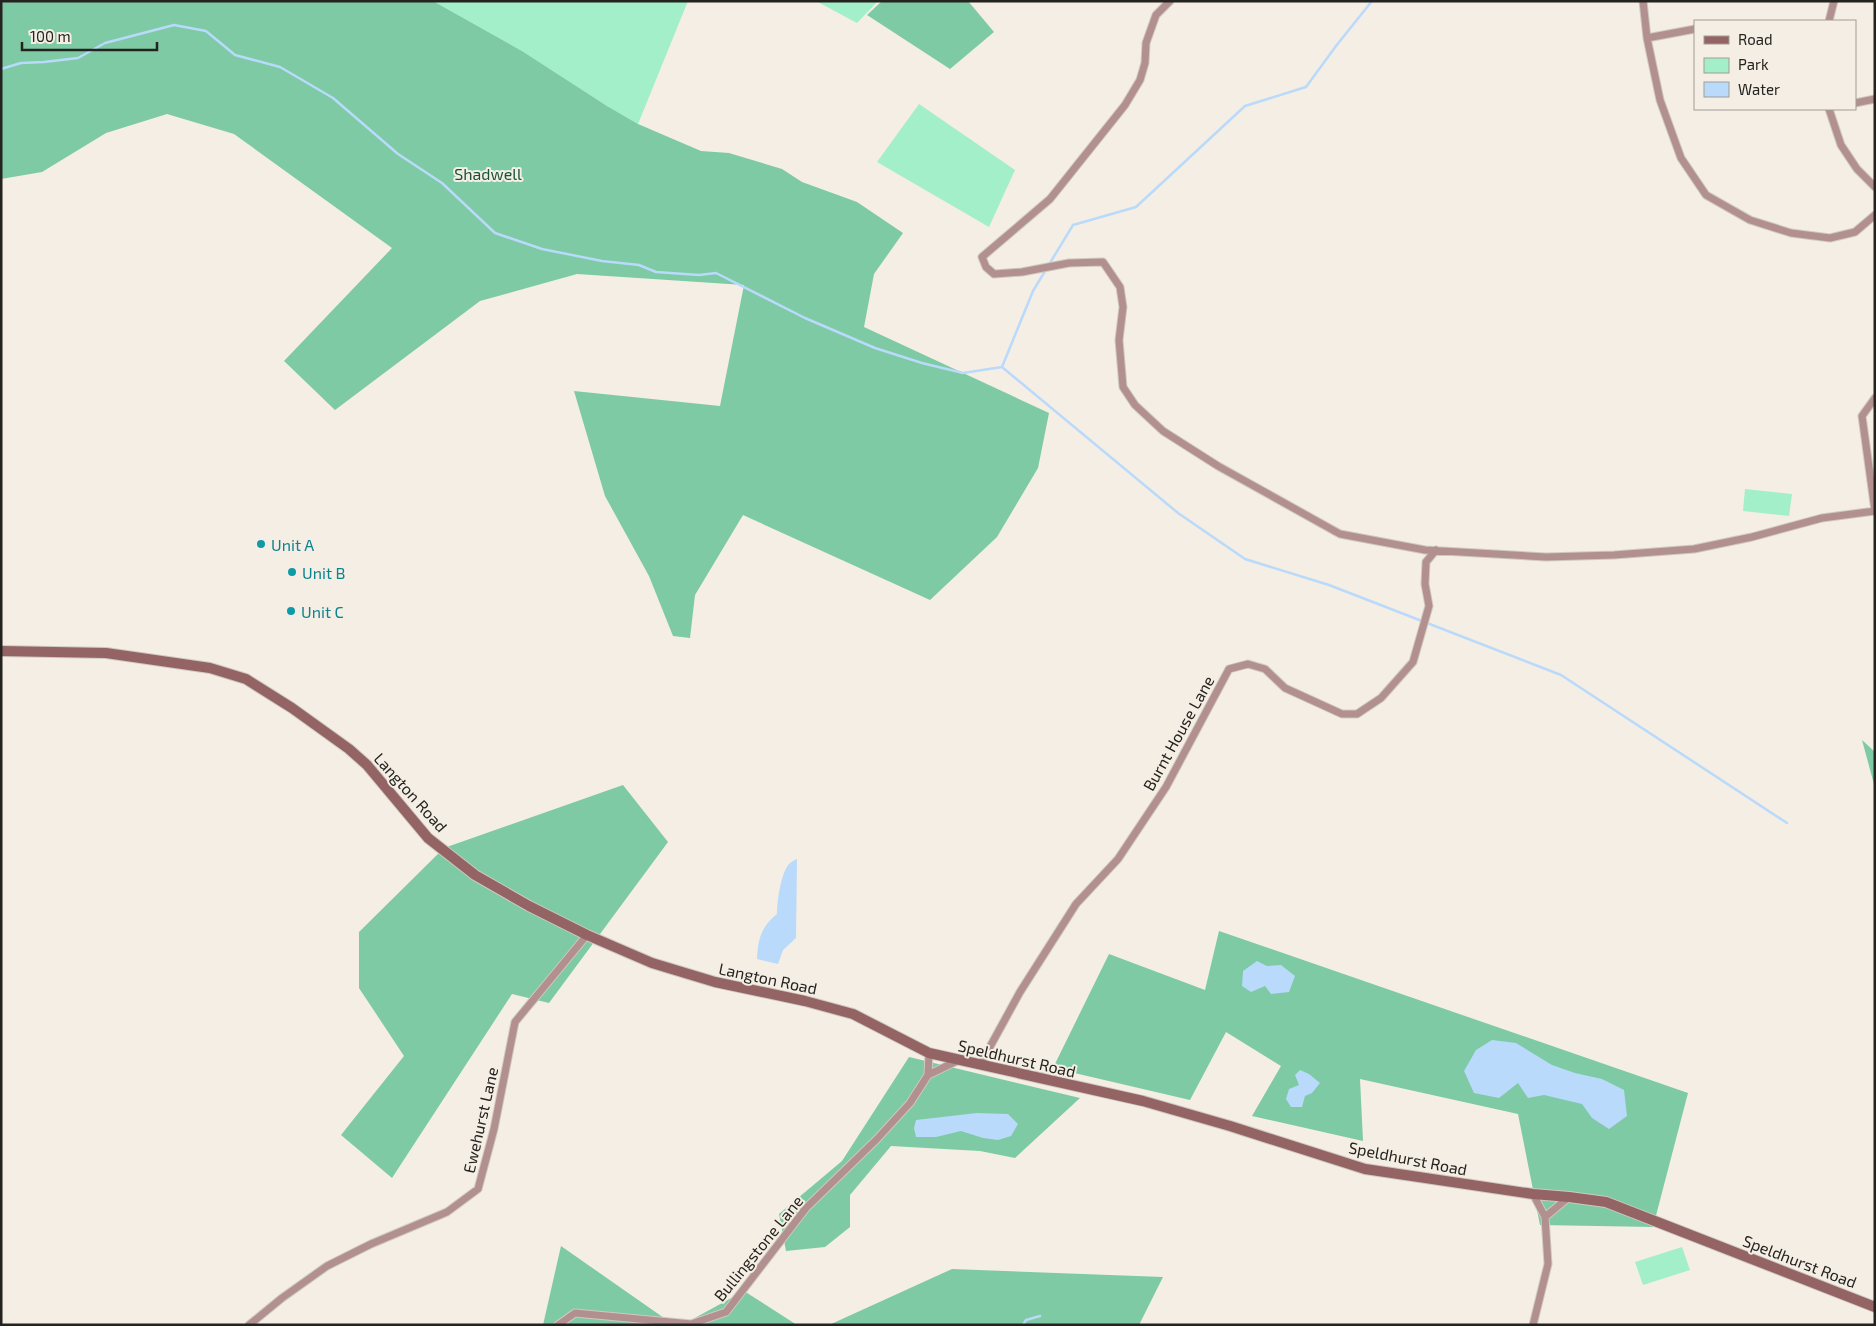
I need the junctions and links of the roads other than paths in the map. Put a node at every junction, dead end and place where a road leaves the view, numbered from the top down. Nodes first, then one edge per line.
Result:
1 (1643, 1) edge
2 (1834, 1) edge
3 (1168, 2) edge
4 (1829, 20) edge
5 (1694, 29) edge
6 (1647, 38) junction
7 (1875, 99) edge
8 (1856, 103) edge
9 (1829, 110) edge
10 (1875, 188) edge
11 (1875, 215) edge
12 (1875, 398) edge
13 (1875, 511) edge
14 (1436, 550) junction
15 (1, 651) edge
16 (586, 936) junction
17 (929, 1052) junction
18 (959, 1060) junction
19 (980, 1065) junction
20 (928, 1074) junction
21 (1533, 1194) junction
22 (1569, 1197) junction
23 (1545, 1217) junction
24 (1875, 1307) edge
25 (249, 1325) edge
26 (558, 1325) edge
27 (1533, 1325) edge

1 - 6 street
2 - 4 street
3 - 14 street
5 - 6 street
6 - 11 street
7 - 8 street
9 - 10 street
12 - 13 street
13 - 14 street
14 - 19 street, Burnt House Lane
15 - 16 street, Langton Road
16 - 17 street, Langton Road
16 - 25 street, Ewehurst Lane
17 - 18 street, Speldhurst Road
17 - 20 street, Bullingstone Lane
18 - 19 street, Speldhurst Road
18 - 20 street
19 - 21 street, Speldhurst Road
20 - 26 street, Bullingstone Lane
21 - 22 street, Speldhurst Road
21 - 23 street
22 - 23 street
22 - 24 street, Speldhurst Road
23 - 27 street

